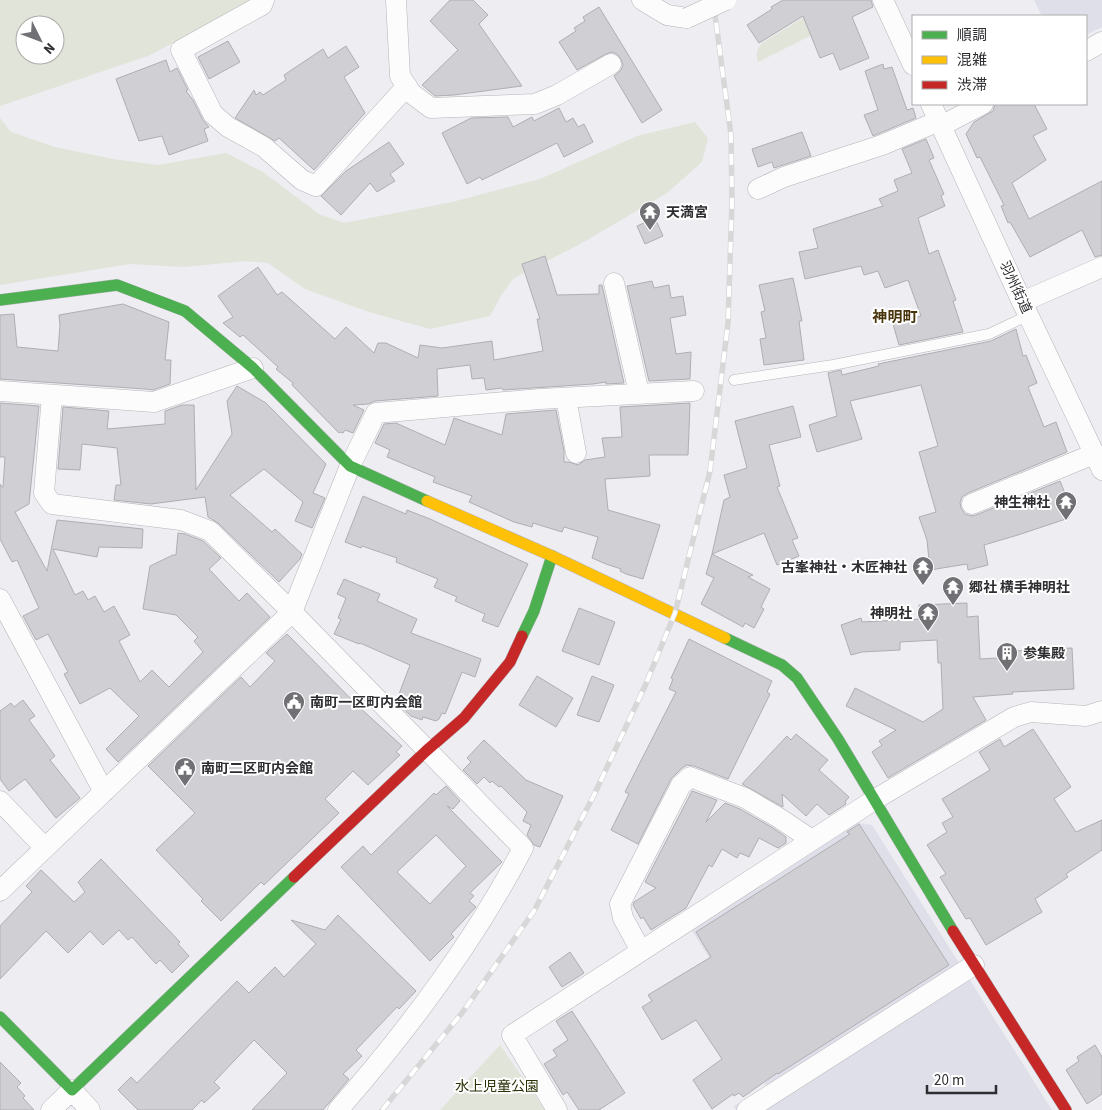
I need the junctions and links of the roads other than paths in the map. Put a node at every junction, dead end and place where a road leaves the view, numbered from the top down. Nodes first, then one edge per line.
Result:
1 (264, 0) edge
2 (396, 0) edge
3 (642, 0) edge
4 (726, 0) edge
5 (883, 0) edge
6 (687, 18) junction
7 (664, 32) dead end
8 (1102, 42) edge
9 (1087, 50) edge
10 (912, 62) edge
11 (610, 64) dead end
12 (406, 86) junction
13 (979, 105) edge
14 (937, 117) edge
15 (758, 189) dead end
16 (1102, 268) edge
17 (614, 283) dead end
18 (0, 300) edge
19 (1025, 309) junction
20 (253, 368) junction
21 (734, 380) dead end
22 (0, 391) edge
23 (694, 391) dead end
24 (639, 393) junction
25 (52, 395) junction
26 (566, 398) junction
27 (576, 453) dead end
28 (1098, 462) edge
29 (350, 466) junction
30 (972, 504) dead end
31 (552, 556) junction
32 (0, 598) edge
33 (292, 612) junction
34 (1102, 711) edge
35 (426, 751) junction
36 (104, 792) junction
37 (874, 800) junction
38 (0, 801) edge
39 (812, 840) junction
40 (45, 848) junction
41 (0, 891) edge
42 (641, 951) junction
43 (974, 965) junction
44 (0, 1017) edge
45 (72, 1090) junction
46 (51, 1110) edge
47 (90, 1110) edge
48 (338, 1110) edge
49 (557, 1110) edge
50 (747, 1110) edge
51 (1066, 1110) edge

1 - 12 street
2 - 12 street
3 - 6 street
4 - 6 street, bridge
5 - 10 street
6 - 7 street
8 - 9 street
11 - 12 street
13 - 14 street
14 - 15 street
14 - 19 street, 羽州街道
16 - 19 street
17 - 24 street
18 - 20 street
19 - 21 lane
19 - 28 street, 羽州街道
20 - 25 street
20 - 29 street
22 - 25 street
23 - 24 street
24 - 26 street
25 - 33 street
26 - 27 street
26 - 29 street
28 - 30 street
29 - 31 street
29 - 33 street
31 - 35 street
31 - 37 street
32 - 36 street
33 - 35 street
33 - 36 street
34 - 37 street
35 - 45 street
35 - 48 street
36 - 40 street
37 - 39 street
37 - 43 street
38 - 40 street
39 - 42 street
39 - 42 street
40 - 41 street
42 - 49 street
43 - 50 street
43 - 51 street
44 - 45 street
45 - 46 street
45 - 47 street

